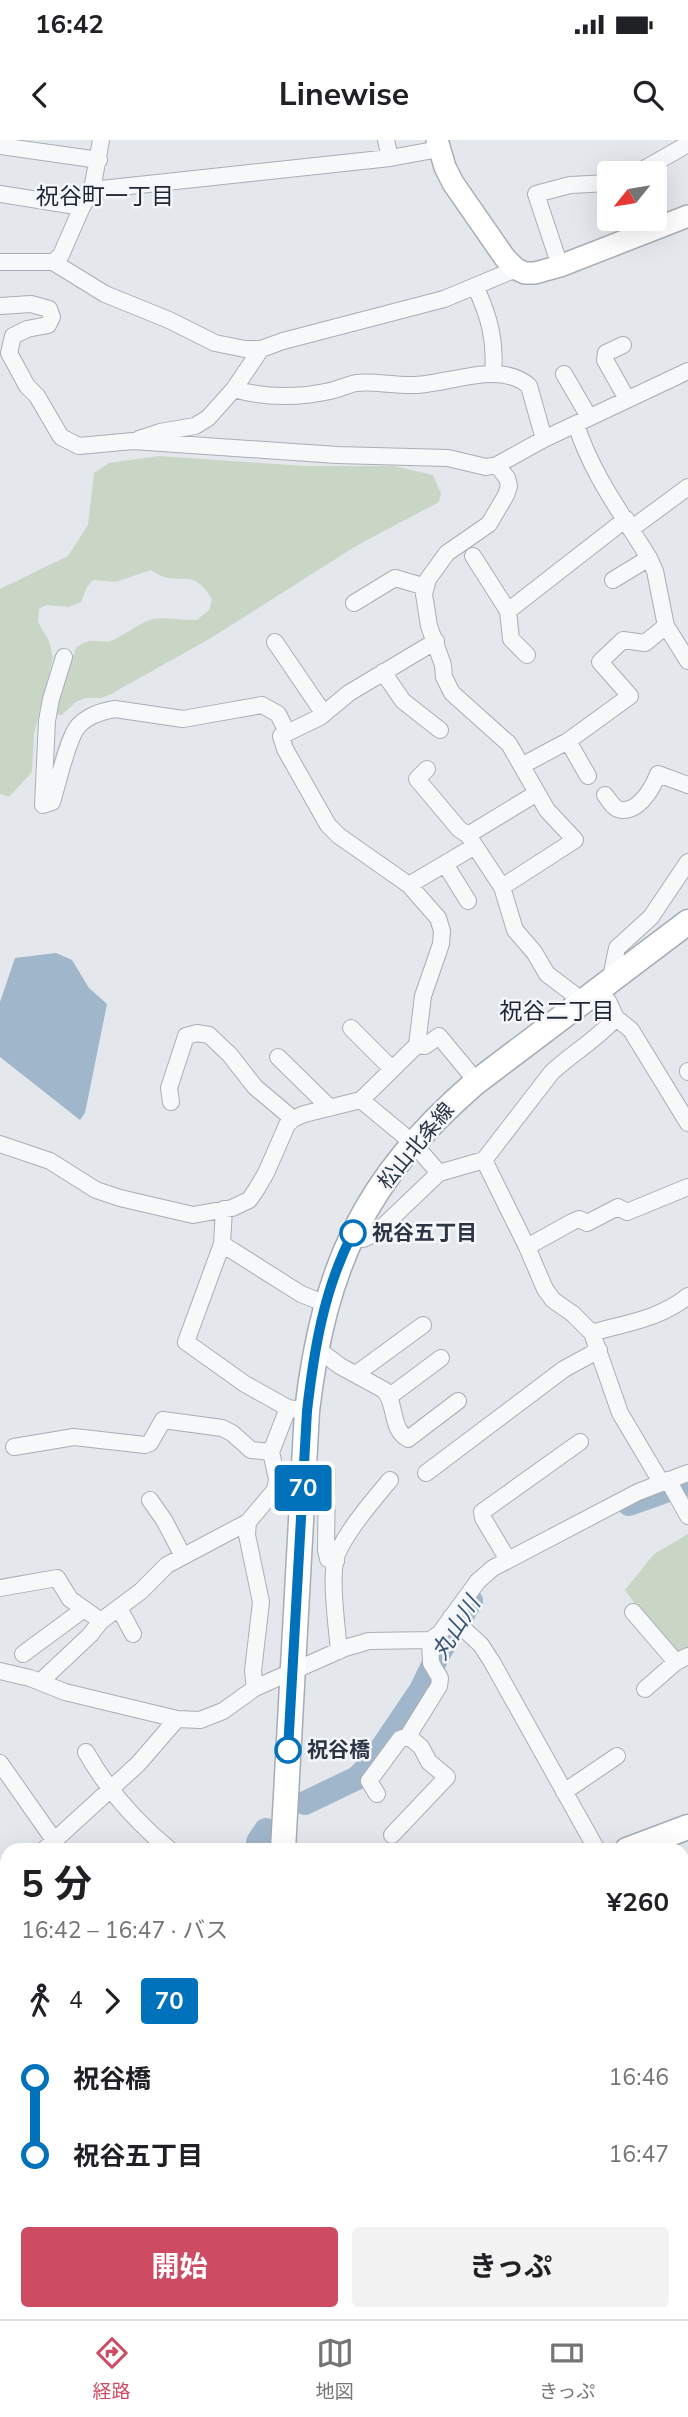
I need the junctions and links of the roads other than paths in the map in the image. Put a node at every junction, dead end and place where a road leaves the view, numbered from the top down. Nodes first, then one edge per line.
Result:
1 (102, 140) edge
2 (386, 140) edge
3 (438, 144) edge
4 (688, 144) edge
5 (0, 146) edge
6 (390, 158) junction
7 (99, 160) junction
8 (658, 161) edge
9 (597, 184) edge
10 (92, 190) junction
11 (0, 194) edge
12 (82, 207) junction
13 (688, 216) edge
14 (0, 262) edge
15 (53, 262) junction
16 (560, 266) junction
17 (516, 269) junction
18 (476, 288) junction
19 (0, 306) edge
20 (623, 345) dead end
21 (261, 349) junction
22 (688, 370) edge
23 (493, 373) junction
24 (564, 374) dead end
25 (234, 389) junction
26 (627, 399) junction
27 (583, 420) junction
28 (544, 439) junction
29 (133, 441) junction
30 (497, 465) junction
31 (688, 487) edge
32 (629, 524) junction
33 (473, 556) dead end
34 (649, 558) junction
35 (613, 580) dead end
36 (426, 587) junction
37 (354, 603) dead end
38 (508, 611) junction
39 (666, 626) junction
40 (682, 640) edge
41 (436, 641) junction
42 (275, 642) dead end
43 (527, 655) dead end
44 (64, 657) dead end
45 (688, 661) edge
46 (383, 672) junction
47 (324, 714) junction
48 (440, 730) dead end
49 (287, 732) junction
50 (568, 741) junction
51 (523, 765) junction
52 (428, 769) dead end
53 (589, 776) dead end
54 (688, 785) edge
55 (537, 793) junction
56 (605, 795) dead end
57 (471, 841) junction
58 (688, 862) edge
59 (445, 864) junction
60 (409, 886) junction
61 (502, 887) junction
62 (468, 901) dead end
63 (688, 922) edge
64 (598, 992) junction
65 (616, 1018) junction
66 (351, 1028) dead end
67 (417, 1045) junction
68 (278, 1057) dead end
69 (392, 1069) junction
70 (477, 1082) junction
71 (361, 1100) junction
72 (171, 1102) dead end
73 (330, 1108) junction
74 (293, 1119) junction
75 (688, 1123) edge
76 (413, 1143) junction
77 (0, 1144) edge
78 (484, 1160) junction
79 (439, 1173) junction
80 (688, 1187) edge
81 (224, 1209) junction
82 (350, 1238) junction
83 (222, 1244) junction
84 (527, 1247) junction
85 (688, 1296) edge
86 (326, 1304) junction
87 (423, 1325) dead end
88 (592, 1333) junction
89 (316, 1348) junction
90 (599, 1350) junction
91 (440, 1358) dead end
92 (356, 1374) junction
93 (390, 1396) junction
94 (458, 1401) dead end
95 (298, 1409) junction
96 (580, 1441) dead end
97 (14, 1447) dead end
98 (271, 1452) junction
99 (327, 1471) dead end
100 (426, 1473) dead end
101 (688, 1473) edge
102 (390, 1480) dead end
103 (666, 1481) junction
104 (150, 1500) dead end
105 (688, 1516) edge
106 (248, 1522) junction
107 (183, 1556) junction
108 (508, 1560) junction
109 (336, 1561) junction
110 (0, 1588) edge
111 (119, 1608) junction
112 (84, 1609) junction
113 (633, 1612) dead end
114 (452, 1617) junction
115 (101, 1621) junction
116 (133, 1634) dead end
117 (430, 1640) junction
118 (339, 1651) junction
119 (23, 1654) dead end
120 (682, 1659) edge
121 (0, 1671) edge
122 (294, 1671) junction
123 (40, 1682) junction
124 (255, 1688) junction
125 (645, 1689) dead end
126 (177, 1719) junction
127 (408, 1737) junction
128 (86, 1752) dead end
129 (617, 1756) dead end
130 (0, 1763) edge
131 (110, 1791) junction
132 (564, 1792) junction
133 (377, 1794) dead end
134 (688, 1827) edge
135 (392, 1835) dead end
136 (48, 1843) edge
137 (51, 1843) edge
138 (162, 1843) edge
139 (283, 1843) edge
140 (593, 1843) edge
141 (645, 1843) edge

1 - 7 street
2 - 6 street
3 - 6 street
3 - 17 main road
4 - 8 street
5 - 7 street
6 - 10 street
7 - 10 street
9 - 16 street
10 - 12 street
11 - 12 street
12 - 15 street
13 - 16 main road
14 - 15 street
15 - 21 street
16 - 17 main road
17 - 18 street
18 - 21 street
18 - 23 street
19 - 29 street
20 - 26 street
21 - 25 street
22 - 26 street
23 - 25 street
23 - 28 street
24 - 27 street
25 - 29 street
26 - 27 street
27 - 28 street
27 - 32 street
28 - 30 street
29 - 30 street
30 - 36 street
31 - 32 street
32 - 34 street
32 - 38 street
33 - 38 street
34 - 35 street
34 - 39 street
36 - 37 street
36 - 41 street
38 - 43 street
39 - 40 street
39 - 50 street
40 - 45 street
41 - 46 street
41 - 51 street
42 - 47 street
44 - 49 street
46 - 47 street
46 - 48 street
47 - 49 street
49 - 60 street
50 - 51 street
50 - 53 street
51 - 55 street
52 - 57 street
54 - 56 street
55 - 57 street
55 - 61 street
57 - 59 street
57 - 61 street
58 - 64 street
59 - 60 street
59 - 62 street
60 - 67 street
61 - 64 street
63 - 64 main road, 松山北条線
64 - 65 street
64 - 70 main road, 松山北条線
65 - 75 street
65 - 78 street
66 - 69 street
67 - 69 street
67 - 70 street
68 - 73 street
69 - 71 street
70 - 76 main road, 松山北条線
71 - 73 street
71 - 76 street
72 - 74 street
73 - 74 street
74 - 81 street
76 - 79 street
76 - 82 main road, 松山北条線
77 - 81 street
78 - 79 street
78 - 84 street
79 - 82 street
80 - 84 street
81 - 83 street
82 - 86 main road, 松山北条線
83 - 86 street
83 - 95 street
84 - 88 street
85 - 88 street
86 - 89 main road, 松山北条線
87 - 92 street
88 - 90 street
89 - 92 street
89 - 95 main road, 松山北条線
90 - 100 street
90 - 103 street
91 - 93 street
92 - 93 street
93 - 94 street
95 - 98 street
95 - 122 main road, 松山北条線
96 - 108 street
97 - 98 street
98 - 106 street
99 - 109 street
101 - 103 street
102 - 109 street
103 - 105 street
103 - 108 street
104 - 107 street
106 - 107 street
106 - 124 street
107 - 111 street
108 - 114 street
109 - 118 street
110 - 112 street
111 - 115 street
111 - 116 street
112 - 115 street
112 - 119 street
113 - 120 street
114 - 117 street
114 - 132 street
115 - 123 street
117 - 118 street
117 - 127 street
118 - 122 street
120 - 125 street
121 - 123 street
122 - 124 street
122 - 139 main road, 松山北条線
123 - 126 street
124 - 126 street
126 - 131 street
127 - 133 street
127 - 135 street
128 - 131 street
129 - 132 street
130 - 136 street
131 - 137 street
131 - 138 street
132 - 140 street
134 - 141 main road

